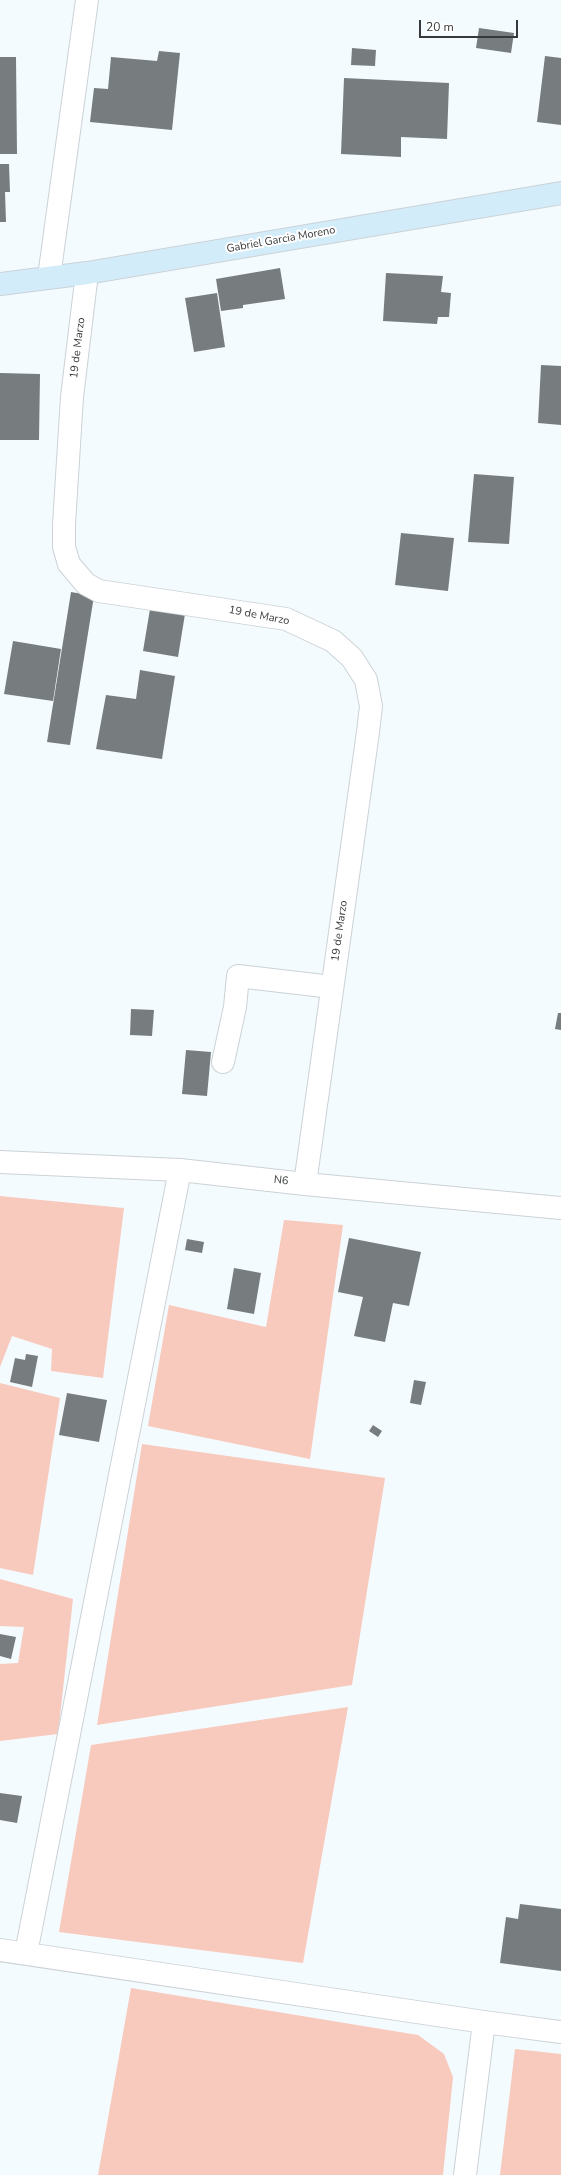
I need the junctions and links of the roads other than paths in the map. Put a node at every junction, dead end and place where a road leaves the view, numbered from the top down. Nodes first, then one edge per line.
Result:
1 (87, 0) edge
2 (561, 193) edge
3 (87, 273) junction
4 (49, 277) junction
5 (0, 284) edge
6 (332, 988) junction
7 (223, 1062) dead end
8 (0, 1162) edge
9 (180, 1170) junction
10 (305, 1184) junction
11 (561, 1208) edge
12 (0, 1950) edge
13 (26, 1953) junction
14 (484, 2022) junction
15 (561, 2032) edge
16 (465, 2175) edge

1 - 4 street
2 - 3 street, Gabriel Garcia Moreno
3 - 4 street, Gabriel Garcia Moreno
3 - 6 street, 19 de Marzo
4 - 5 street, Gabriel Garcia Moreno
6 - 7 street
6 - 10 street, 19 de Marzo
8 - 9 street, N6
9 - 10 street, N6
9 - 13 street
10 - 11 street, N6
12 - 13 street
13 - 14 street
14 - 15 street
14 - 16 street

